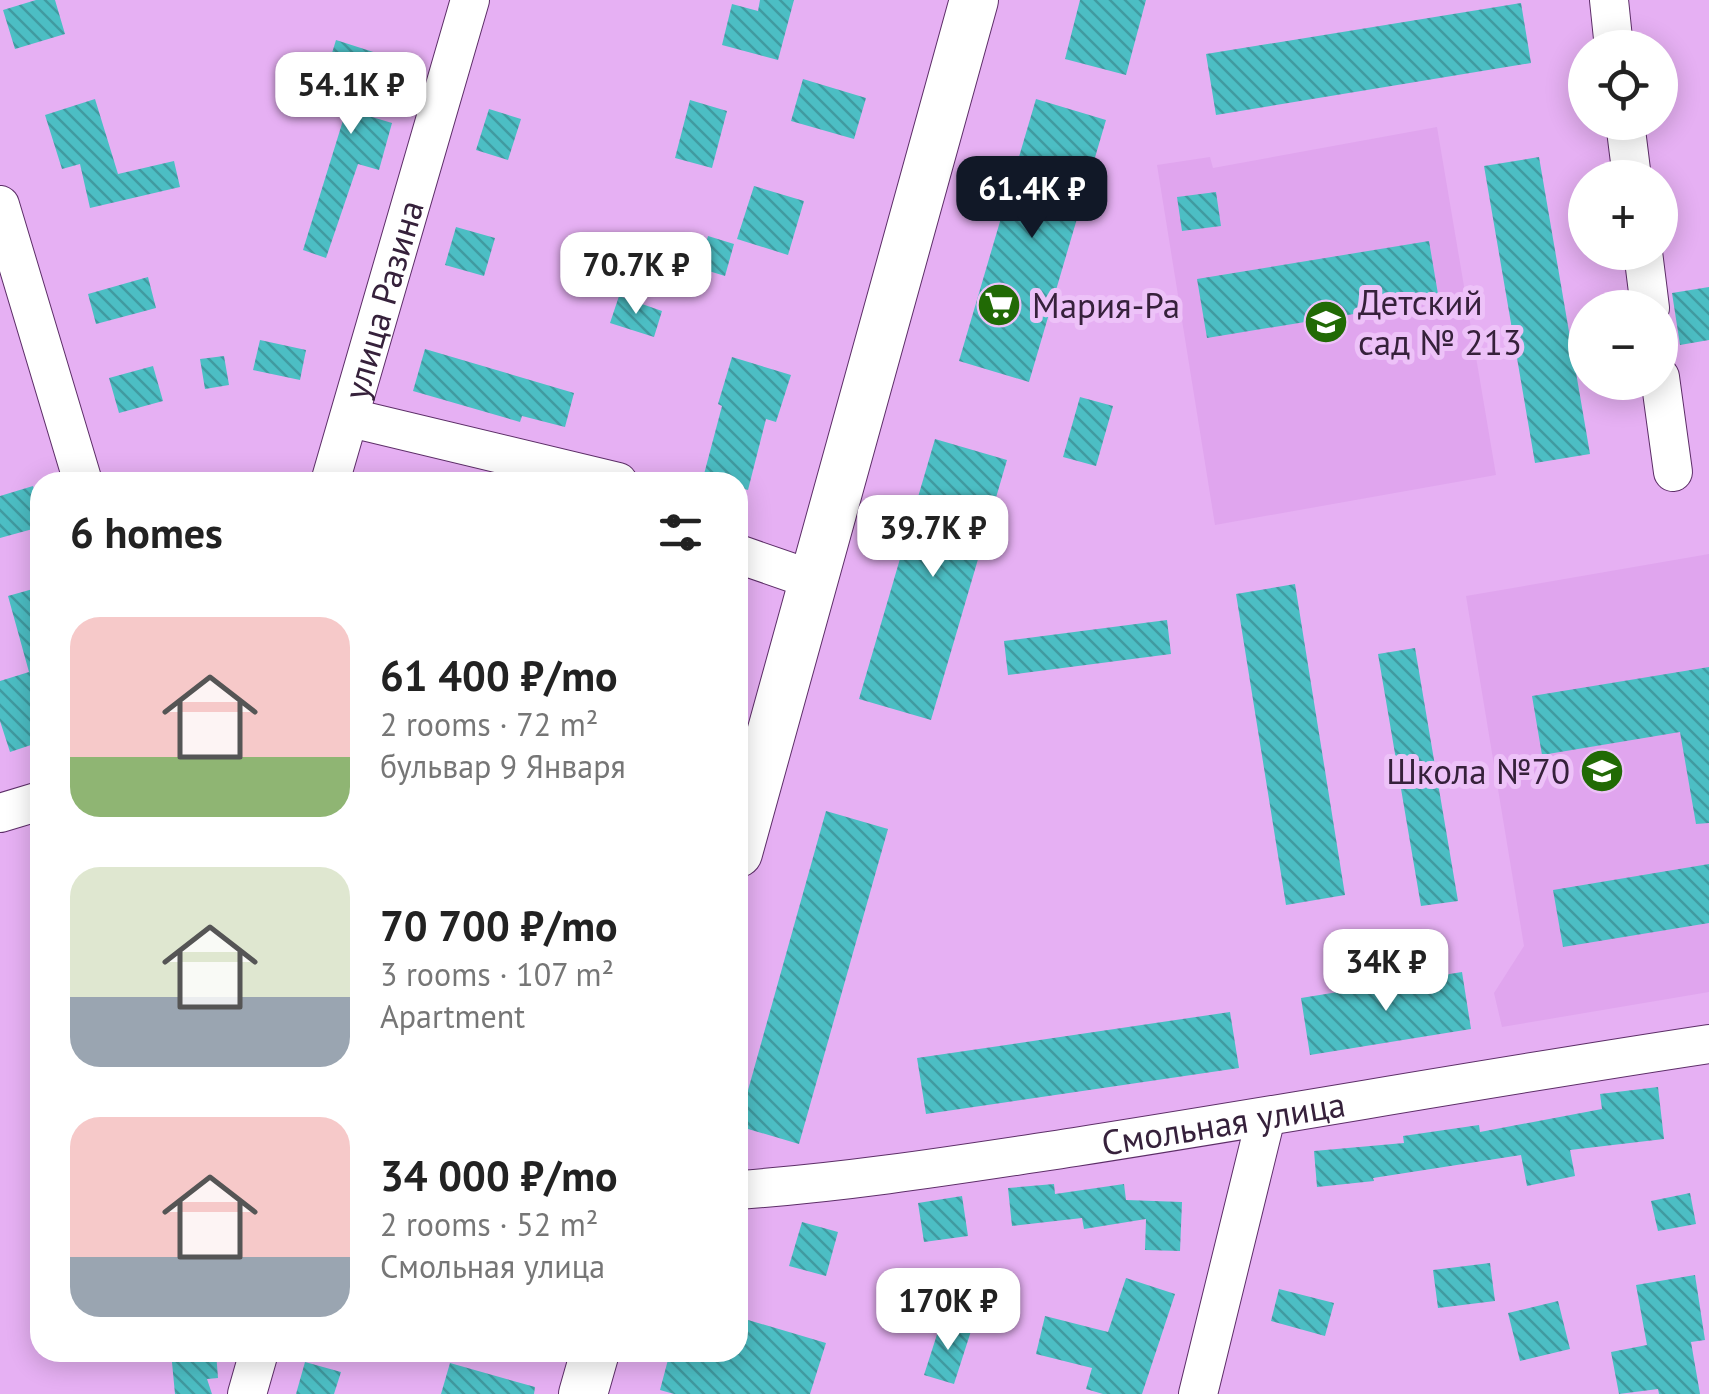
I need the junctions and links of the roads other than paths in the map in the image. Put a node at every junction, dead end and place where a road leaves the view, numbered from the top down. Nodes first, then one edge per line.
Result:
1 (470, 0) edge
2 (974, 0) edge
3 (1609, 0) edge
4 (1612, 30) edge
5 (0, 205) edge
6 (1663, 400) edge
7 (350, 418) junction
8 (80, 472) edge
9 (333, 472) edge
10 (576, 472) edge
11 (1673, 472) dead end
12 (748, 557) edge
13 (813, 580) junction
14 (30, 804) edge
15 (0, 812) edge
16 (748, 817) edge
17 (1709, 1044) edge
18 (1266, 1118) junction
19 (748, 1189) edge
20 (256, 1362) edge
21 (592, 1362) edge
22 (247, 1394) edge
23 (583, 1394) edge
24 (1198, 1394) edge

1 - 7 street, улица Разина
2 - 13 main road
3 - 4 street
5 - 8 street
6 - 11 street
7 - 9 street, улица Разина
7 - 10 street
12 - 13 street
13 - 16 main road
14 - 15 street
17 - 18 street, Смольная улица
18 - 19 street, Смольная улица
18 - 24 street
20 - 22 street
21 - 23 main road

